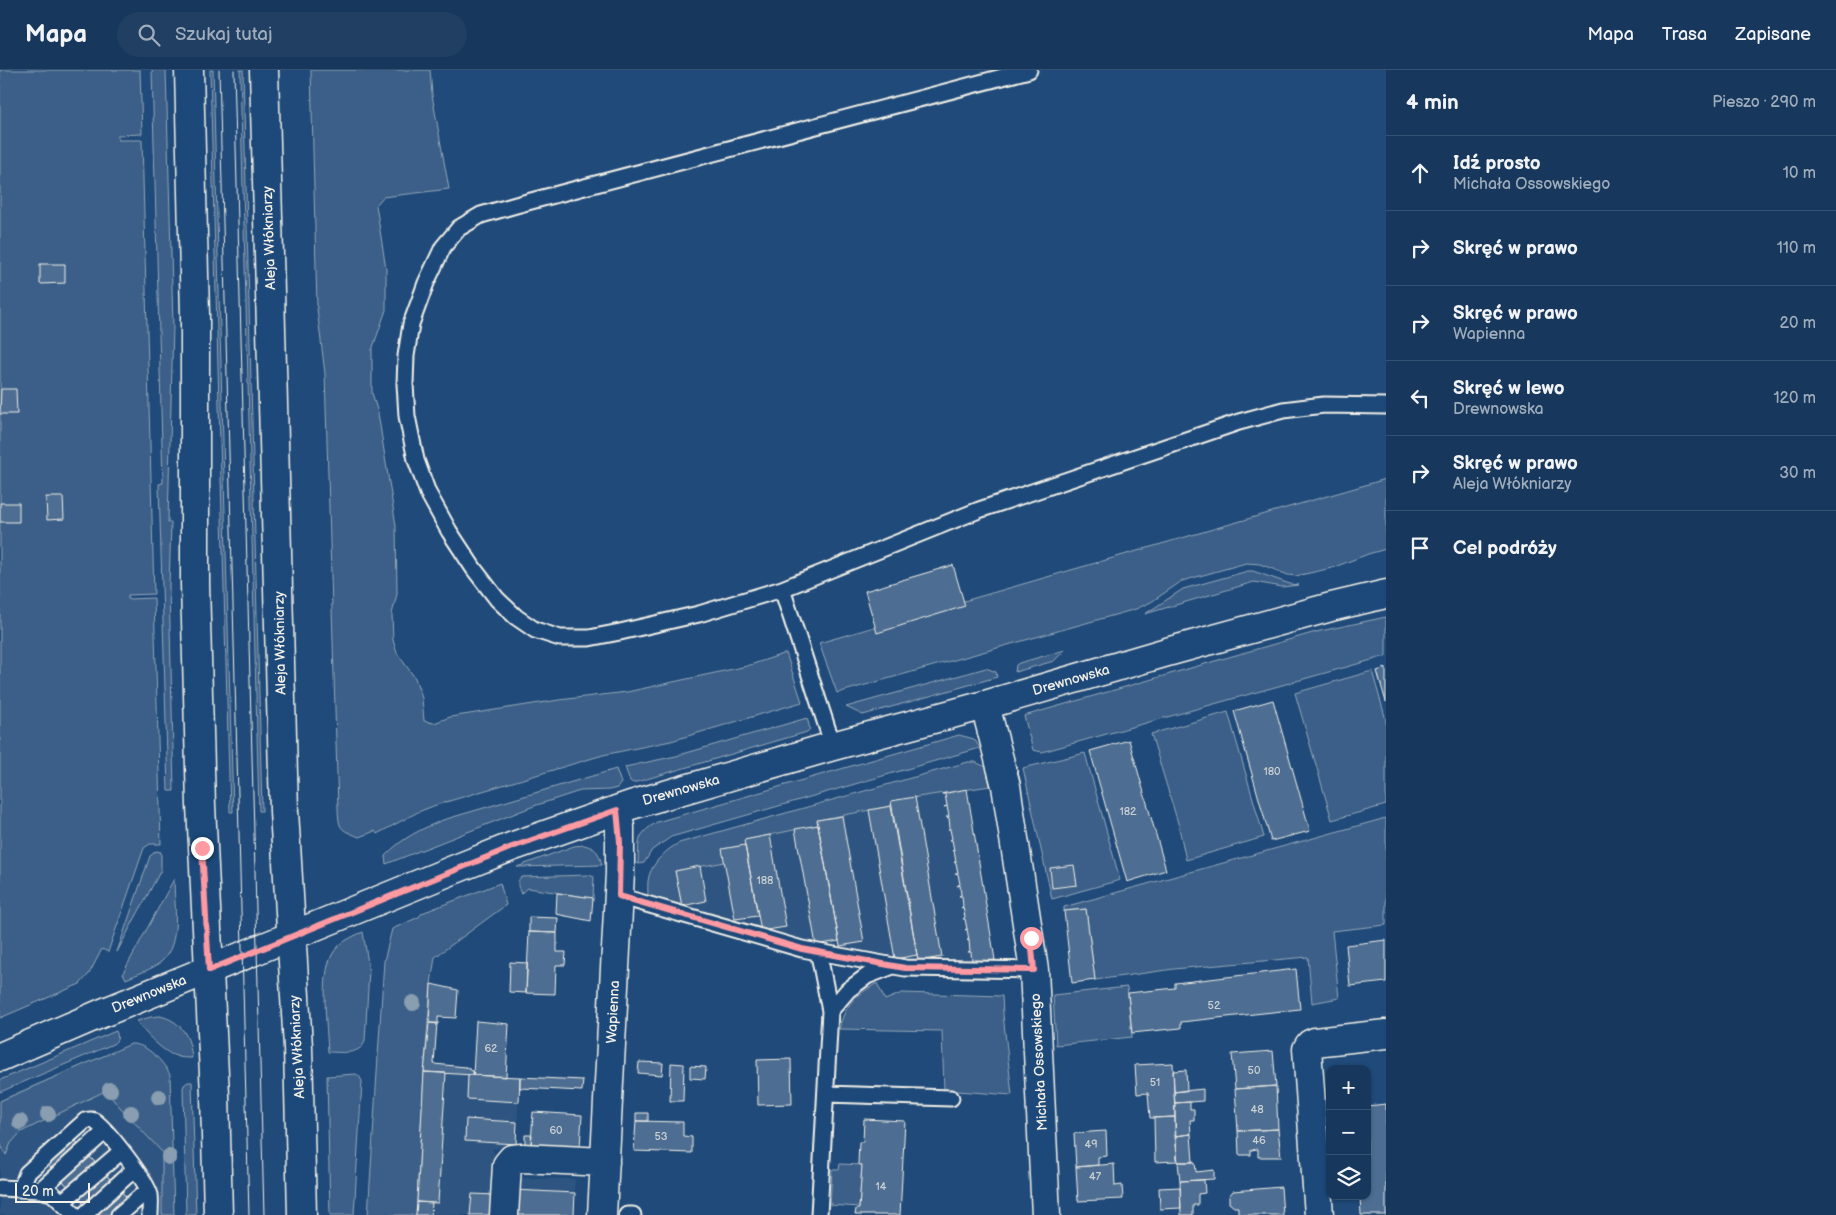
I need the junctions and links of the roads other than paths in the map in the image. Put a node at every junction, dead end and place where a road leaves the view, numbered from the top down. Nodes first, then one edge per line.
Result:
1 (189, 70) edge
2 (264, 70) edge
3 (1029, 70) edge
4 (1386, 406) edge
5 (782, 588) junction
6 (1386, 594) edge
7 (985, 705) junction
8 (833, 746) junction
9 (617, 810) junction
10 (619, 896) junction
11 (291, 936) junction
12 (817, 952) junction
13 (894, 966) junction
14 (209, 970) junction
15 (1034, 970) junction
16 (830, 1011) junction
17 (1386, 1034) edge
18 (0, 1057) edge
19 (826, 1094) junction
20 (952, 1098) dead end
21 (106, 1134) junction
22 (123, 1153) junction
23 (605, 1162) junction
24 (138, 1173) junction
25 (0, 1188) edge
26 (21, 1189) junction
27 (40, 1190) junction
28 (150, 1198) junction
29 (62, 1202) junction
30 (75, 1215) edge
31 (84, 1215) edge
32 (118, 1215) edge
33 (150, 1215) edge
34 (218, 1215) edge
35 (302, 1215) edge
36 (504, 1215) edge
37 (602, 1215) edge
38 (628, 1215) edge
39 (634, 1215) edge
40 (819, 1215) edge
41 (1046, 1215) edge
42 (1319, 1215) edge

1 - 14 main road
2 - 11 main road, Aleja Włókniarzy
3 - 5 lane
4 - 5 lane
5 - 8 lane
6 - 7 main road, Drewnowska
7 - 8 main road, Drewnowska
7 - 15 main road, Michała Ossowskiego
8 - 9 main road, Drewnowska
9 - 10 main road, Wapienna
9 - 11 main road, Drewnowska
10 - 12 lane
10 - 23 main road, Wapienna
11 - 14 main road, Drewnowska
11 - 35 main road, Aleja Włókniarzy
12 - 13 lane
12 - 16 lane
13 - 15 lane
13 - 16 lane
14 - 18 main road, Drewnowska
14 - 34 main road
15 - 41 main road, Michała Ossowskiego
16 - 19 lane
17 - 42 main road
19 - 20 lane
19 - 40 lane
21 - 22 lane
21 - 26 lane
21 - 27 lane
22 - 24 lane
22 - 29 lane
23 - 36 main road
23 - 37 main road, Wapienna
24 - 28 lane
24 - 31 lane
25 - 26 lane
26 - 27 lane
27 - 29 lane
28 - 32 lane
28 - 33 lane
29 - 30 lane
38 - 39 lane

